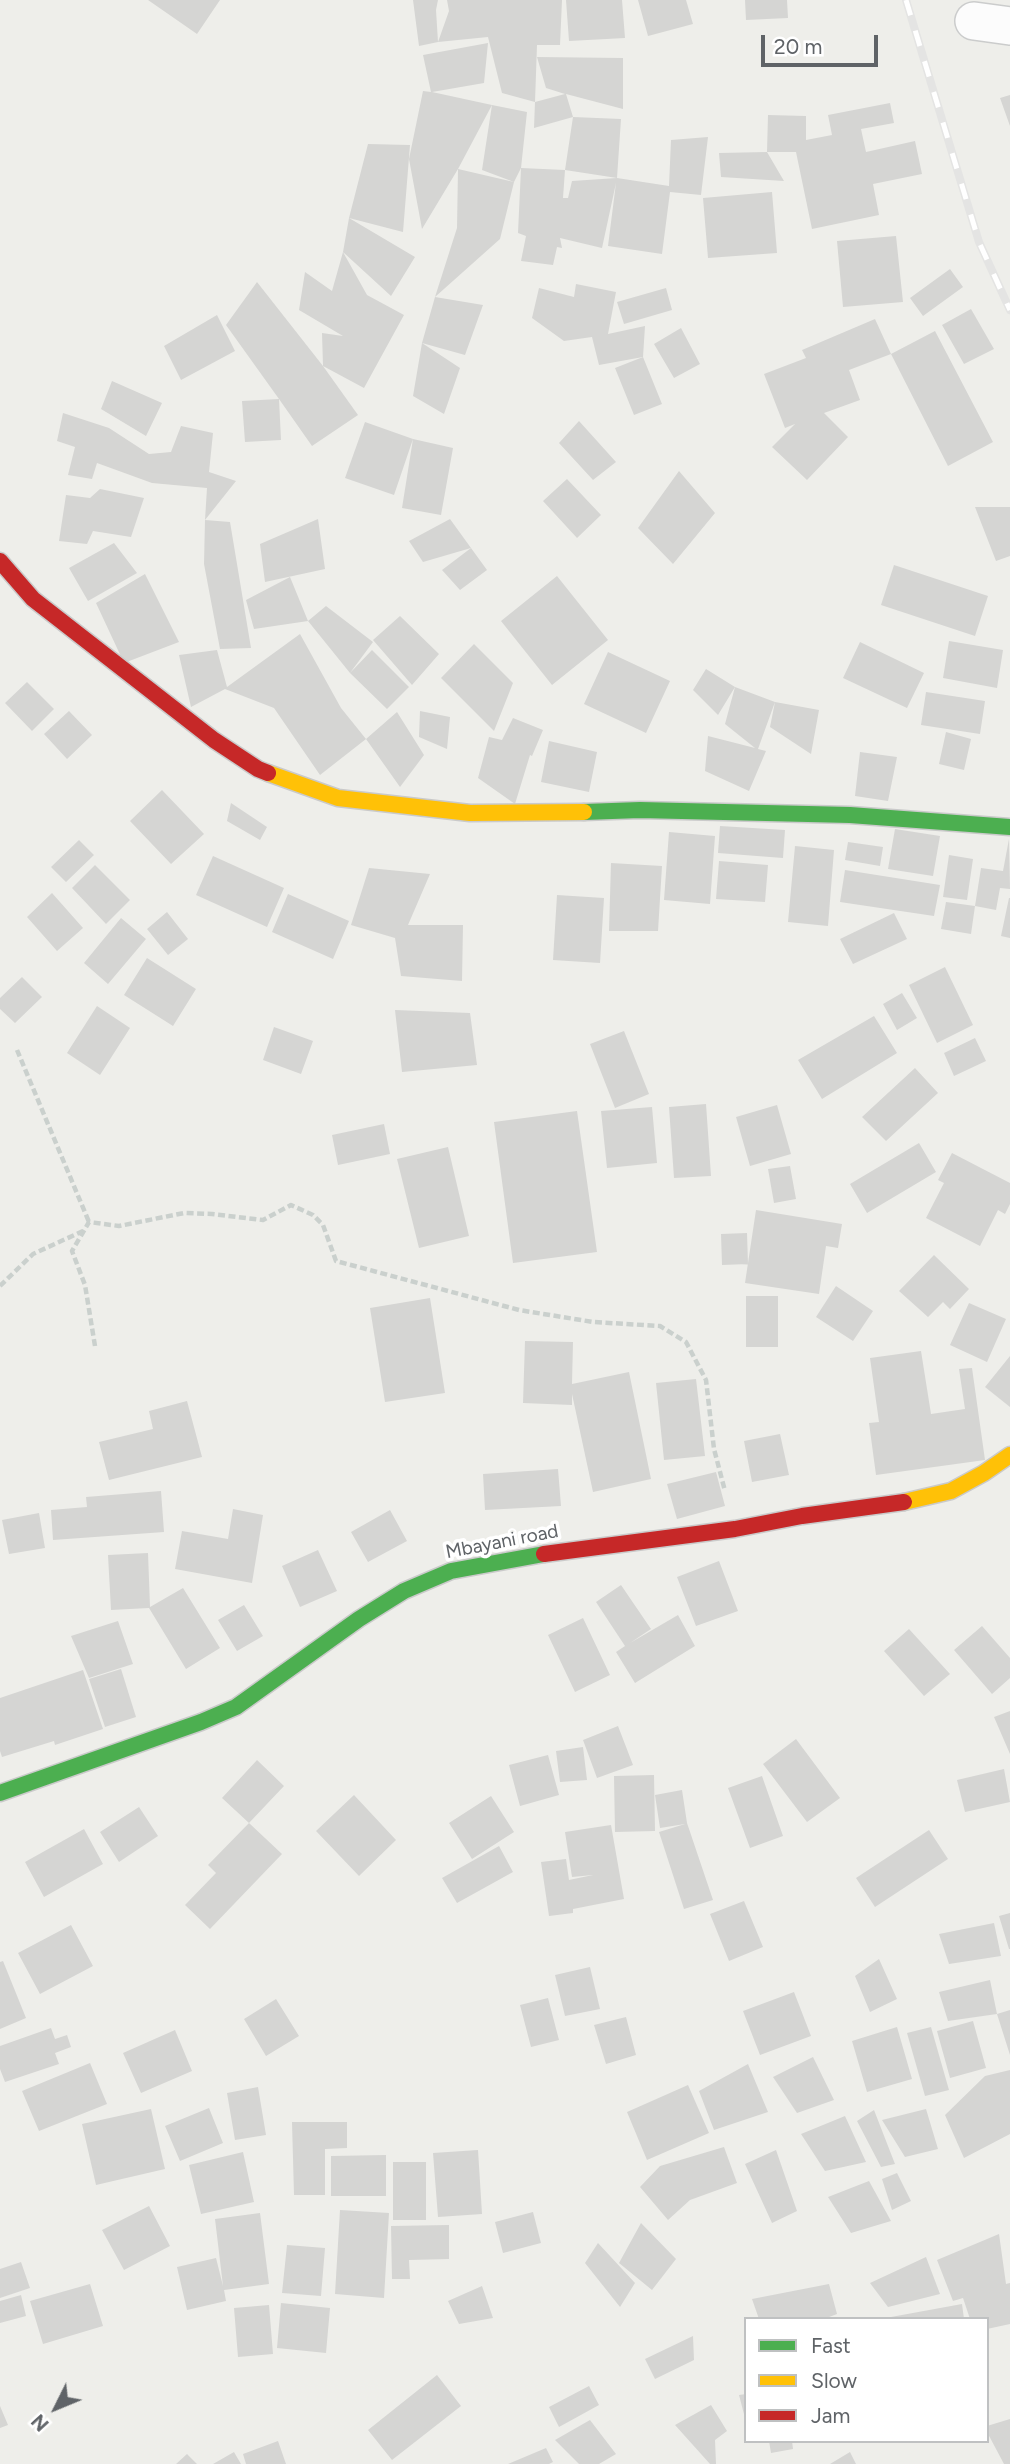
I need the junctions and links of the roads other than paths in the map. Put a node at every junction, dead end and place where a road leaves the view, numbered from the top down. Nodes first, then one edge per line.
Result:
1 (974, 21) dead end
2 (1010, 26) edge
3 (0, 561) edge
4 (1010, 827) edge
5 (1010, 1455) edge
6 (0, 1793) edge

1 - 2 street
3 - 4 street
5 - 6 street, Mbayani road

